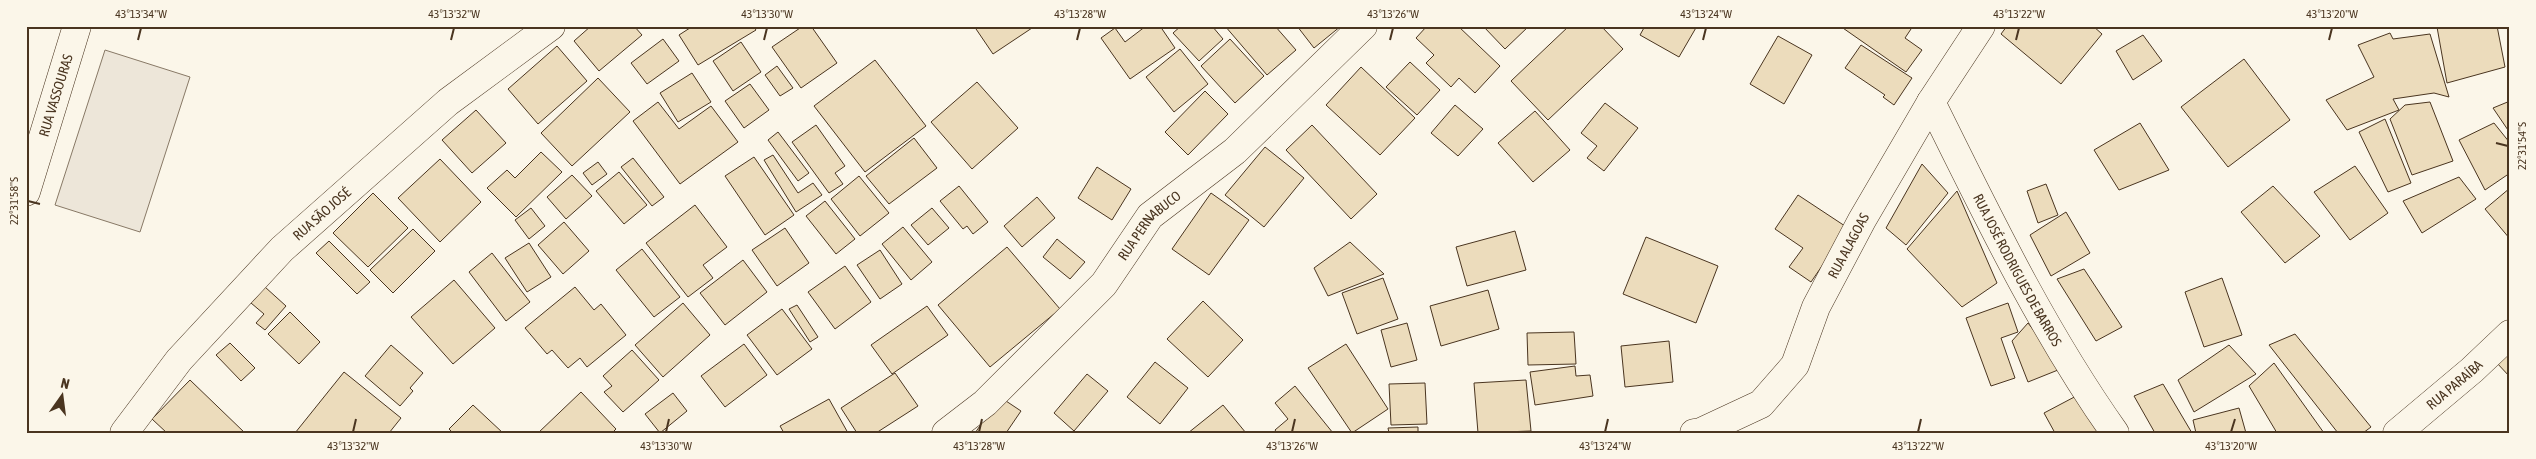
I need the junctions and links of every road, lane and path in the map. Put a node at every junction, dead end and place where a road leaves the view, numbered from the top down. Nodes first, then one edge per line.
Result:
1 (77, 26) edge
2 (551, 26) edge
3 (1363, 26) edge
4 (1981, 26) edge
5 (1931, 102) junction
6 (26, 192) edge
7 (2510, 334) edge
8 (124, 433) edge
9 (946, 433) edge
10 (1694, 433) edge
11 (2114, 433) edge
12 (2397, 433) edge

1 - 6 street, RUA VASSOURAS
2 - 8 street, RUA SÃO JOSÉ
3 - 9 street, RUA PERNABUCO
4 - 5 street, RUA ALAGOAS
5 - 10 street, RUA ALAGOAS
5 - 11 street, RUA JOSÉ RODRIGUES DE BARROS
7 - 12 street, RUA PARAÍBA

